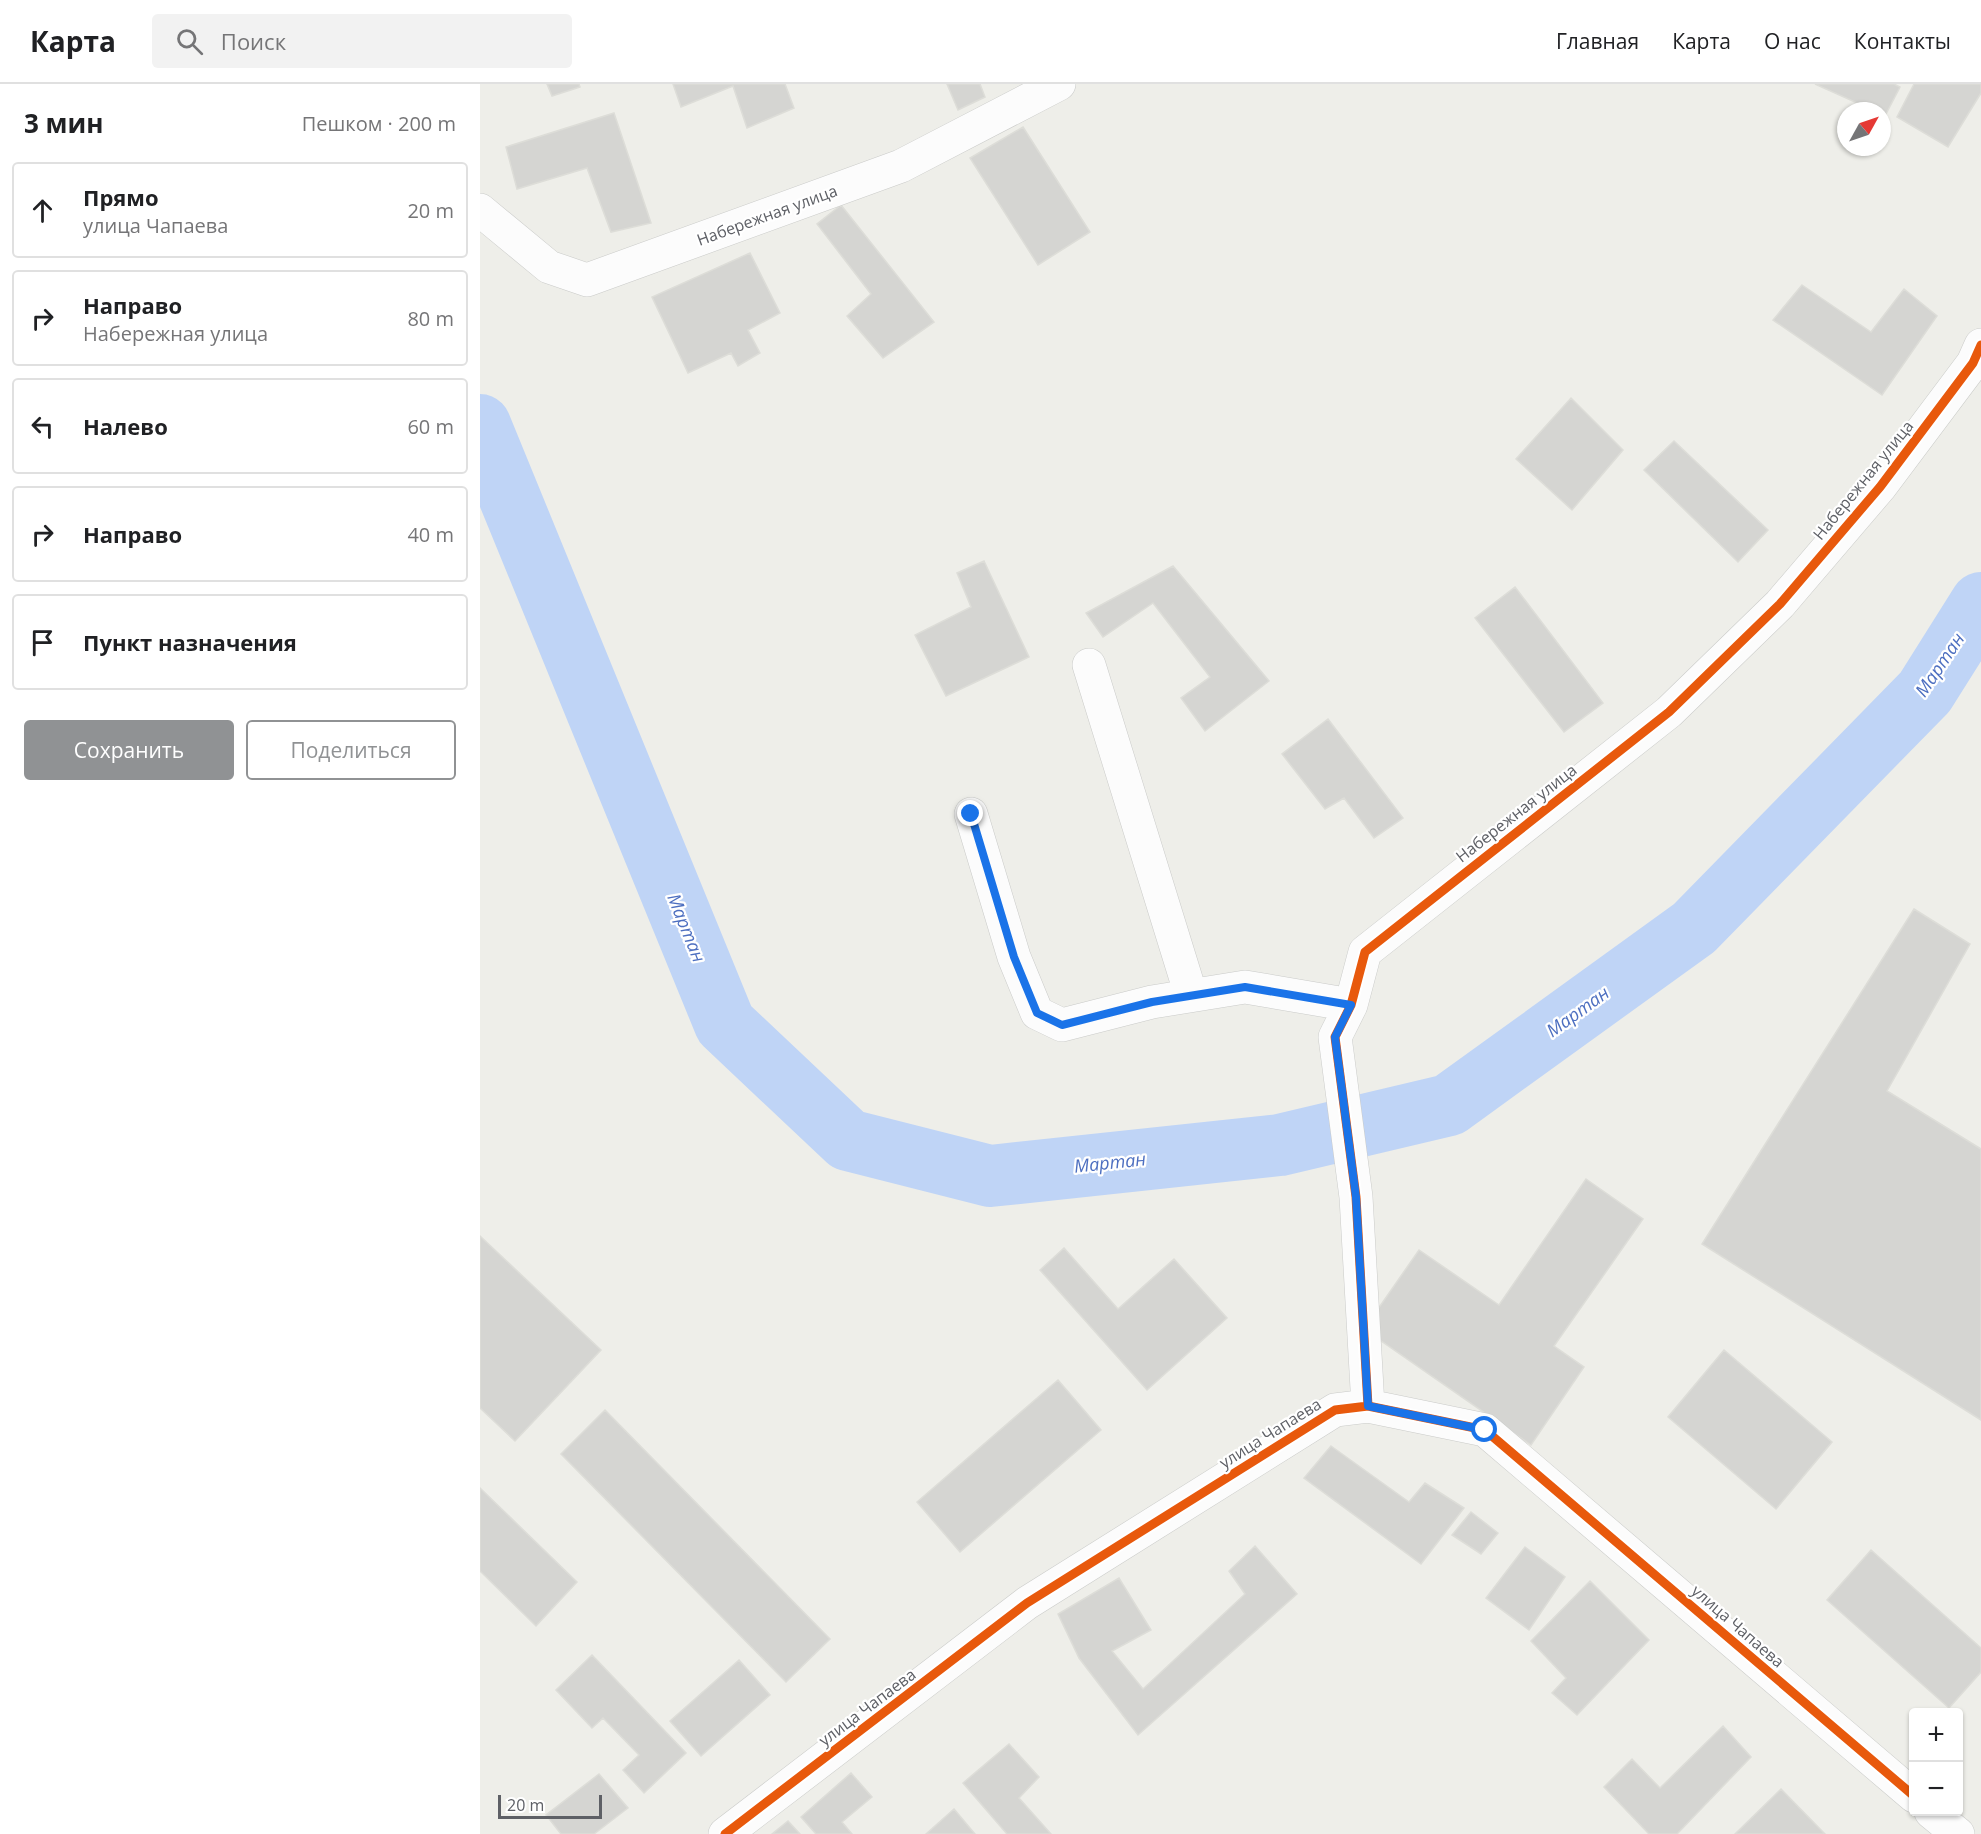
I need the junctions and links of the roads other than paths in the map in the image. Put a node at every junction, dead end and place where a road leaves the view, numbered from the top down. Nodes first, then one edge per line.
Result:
1 (1059, 84) edge
2 (480, 210) edge
3 (1981, 345) edge
4 (1089, 665) dead end
5 (971, 814) dead end
6 (1191, 996) junction
7 (1351, 1005) junction
8 (1368, 1406) junction
9 (1909, 1792) edge
10 (1936, 1816) edge
11 (725, 1834) edge
12 (1958, 1834) edge

1 - 2 street, Набережная улица
3 - 7 street, Набережная улица
4 - 6 street
5 - 6 street
6 - 7 street
7 - 8 street, Набережная улица
8 - 9 street, улица Чапаева
8 - 11 street, улица Чапаева
10 - 12 street

